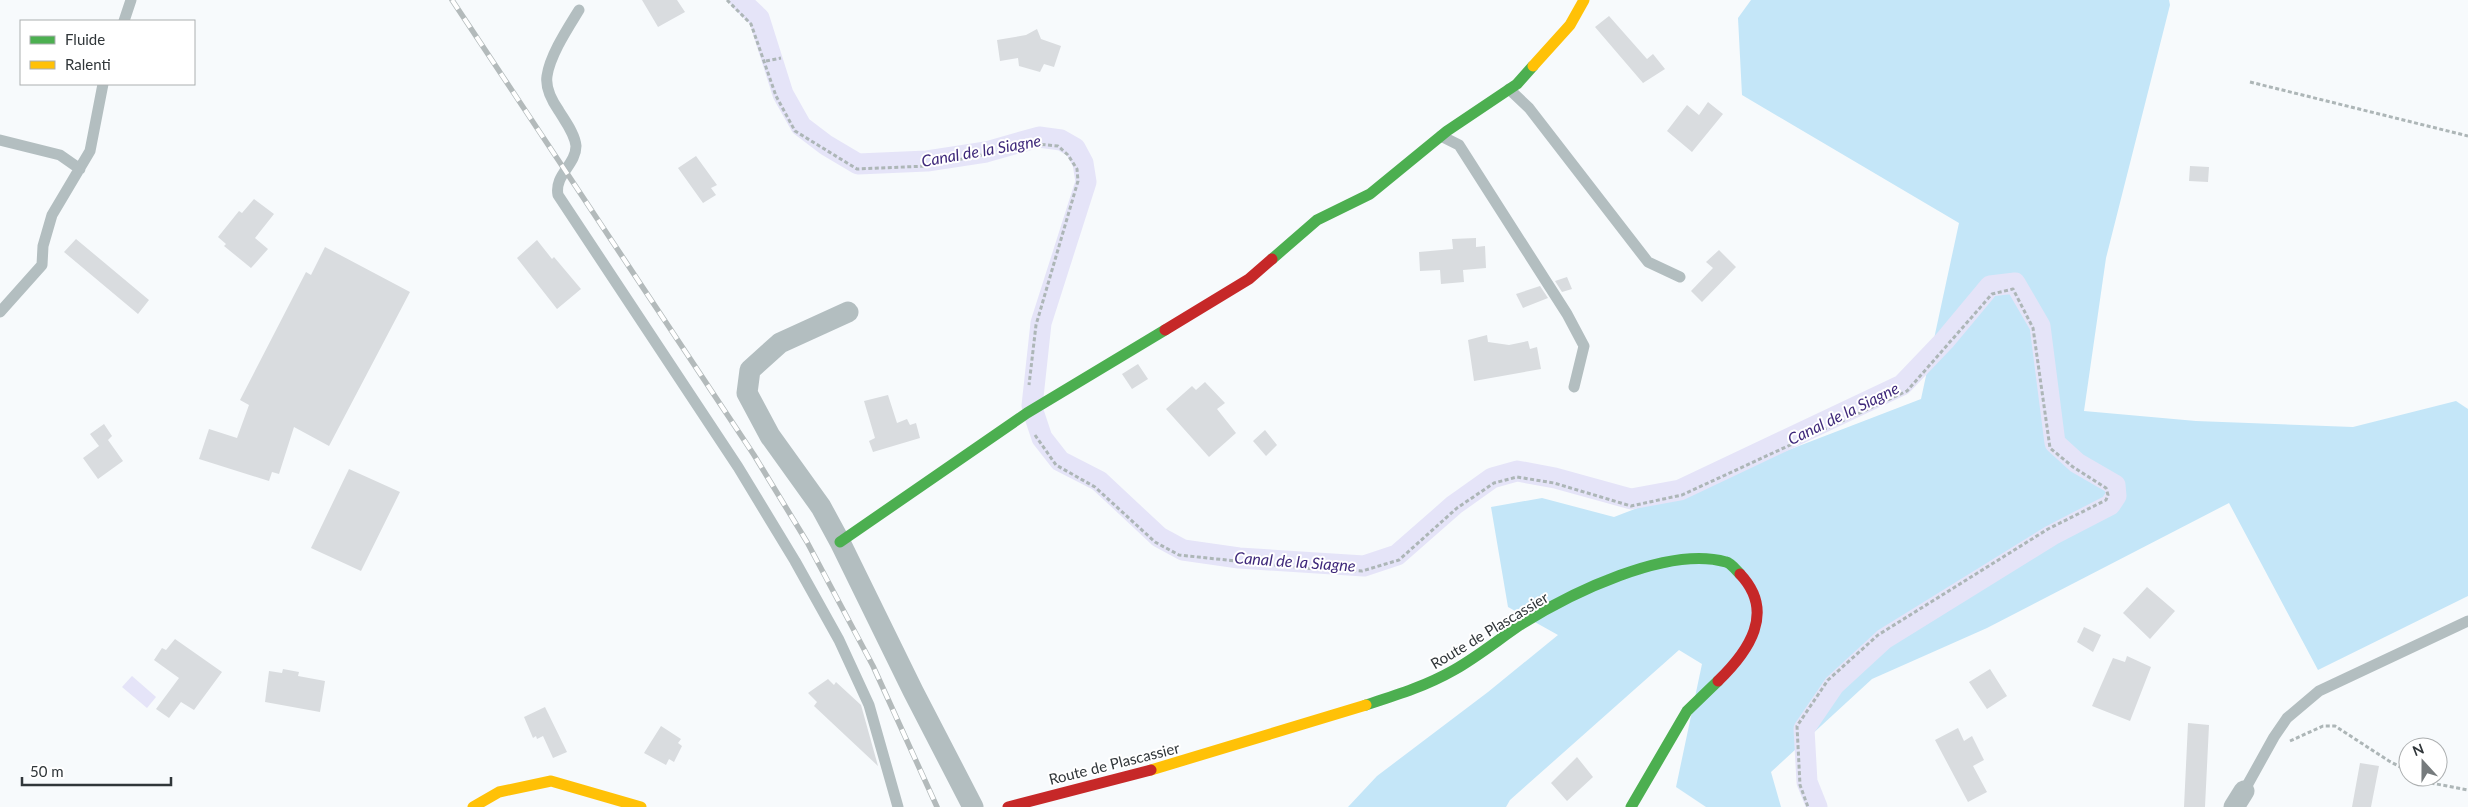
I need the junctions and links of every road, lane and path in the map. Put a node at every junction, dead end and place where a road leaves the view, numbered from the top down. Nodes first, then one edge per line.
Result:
1 (131, 0) edge
2 (727, 0) edge
3 (1584, 0) edge
4 (579, 10) dead end
5 (124, 20) edge
6 (781, 58) dead end
7 (766, 61) junction
8 (2250, 82) dead end
9 (103, 85) edge
10 (1509, 90) junction
11 (1441, 136) junction
12 (2468, 136) edge
13 (0, 140) edge
14 (80, 169) junction
15 (1680, 277) dead end
16 (0, 312) edge
17 (848, 312) dead end
18 (1574, 387) dead end
19 (1027, 413) junction
20 (840, 542) junction
21 (2468, 621) edge
22 (2265, 754) junction
23 (2398, 766) edge
24 (2448, 786) edge
25 (2468, 790) edge
26 (2239, 799) edge
27 (473, 807) edge
28 (641, 807) edge
29 (898, 807) edge
30 (973, 807) edge
31 (1008, 807) edge
32 (1631, 807) edge
33 (1808, 807) edge

1 - 5 lane
2 - 7 path
3 - 10 street
4 - 29 lane
6 - 7 path
7 - 19 path
8 - 12 path
9 - 14 lane
10 - 11 street
10 - 15 lane
11 - 18 lane
11 - 19 street
13 - 14 lane
14 - 16 lane
17 - 20 street
19 - 20 street
19 - 33 path
20 - 30 street
21 - 22 lane
22 - 23 path
22 - 26 lane
24 - 25 path
27 - 28 street
31 - 32 street, Route de Plascassier

